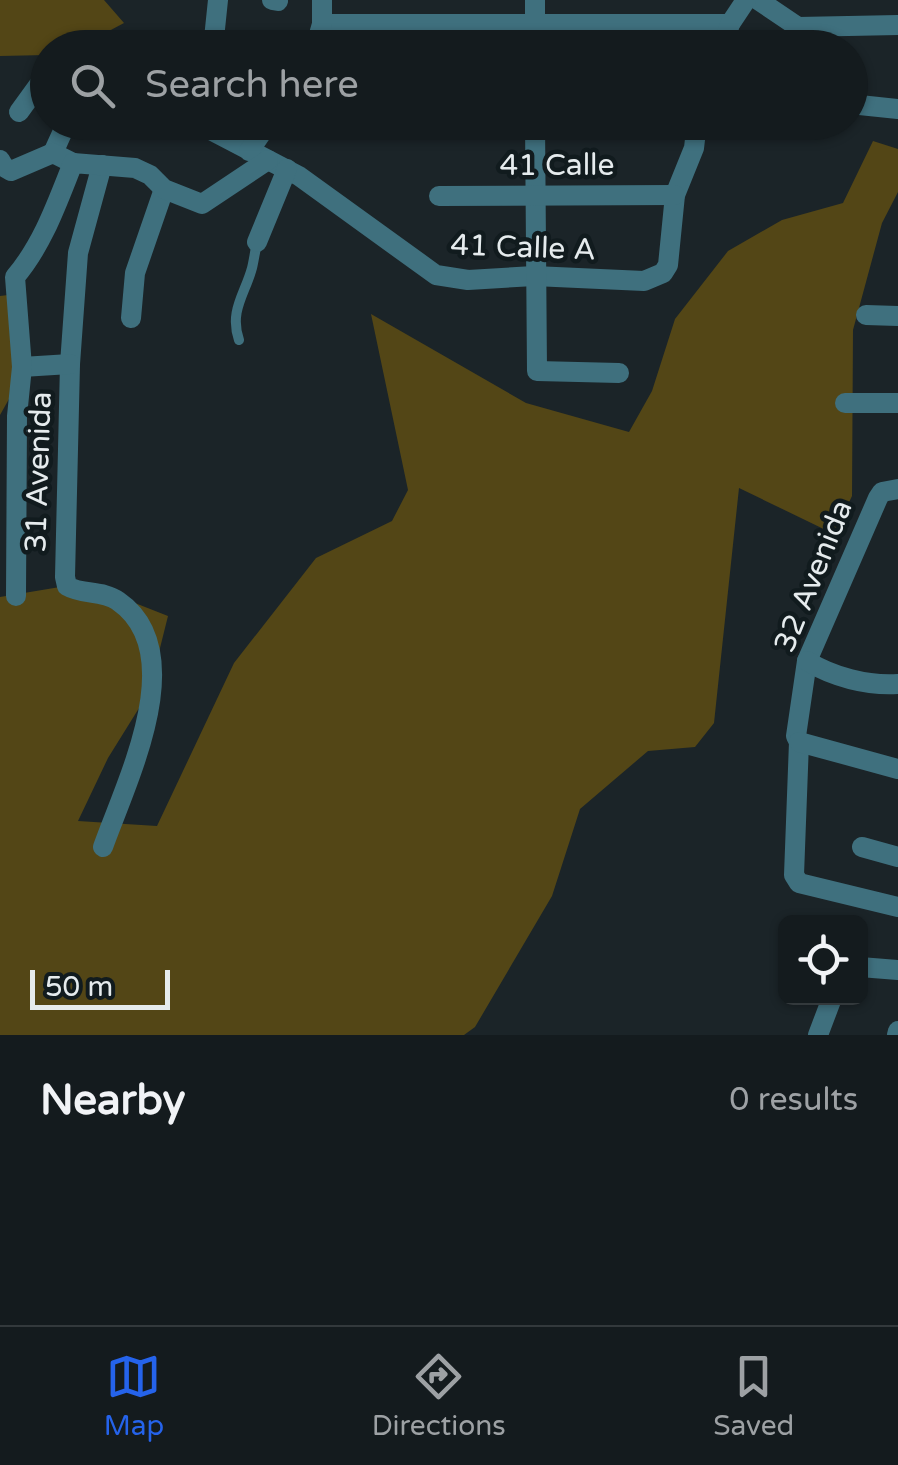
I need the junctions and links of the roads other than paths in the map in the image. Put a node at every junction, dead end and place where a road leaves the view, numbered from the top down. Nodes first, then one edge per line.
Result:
1 (218, 0) edge
2 (322, 0) edge
3 (535, 0) edge
4 (746, 0) edge
5 (758, 0) edge
6 (322, 24) junction
7 (730, 24) junction
8 (898, 25) edge
9 (534, 26) junction
10 (215, 30) edge
11 (320, 30) edge
12 (534, 30) edge
13 (728, 30) edge
14 (792, 30) edge
15 (857, 30) edge
16 (30, 97) edge
17 (868, 106) edge
18 (898, 109) edge
19 (19, 112) dead end
20 (59, 140) edge
21 (230, 140) edge
22 (269, 140) edge
23 (535, 140) edge
24 (695, 140) edge
25 (53, 153) junction
26 (0, 160) edge
27 (268, 160) junction
28 (73, 163) junction
29 (102, 165) junction
30 (164, 189) junction
31 (535, 194) junction
32 (676, 195) junction
33 (439, 196) dead end
34 (257, 242) joint
35 (534, 276) junction
36 (7, 277) edge
37 (866, 315) dead end
38 (898, 316) edge
39 (131, 318) dead end
40 (239, 340) dead end
41 (70, 364) junction
42 (22, 367) junction
43 (619, 373) dead end
44 (845, 403) dead end
45 (898, 403) edge
46 (890, 491) edge
47 (16, 596) dead end
48 (807, 661) junction
49 (898, 664) edge
50 (892, 684) edge
51 (799, 742) junction
52 (898, 769) edge
53 (104, 847) dead end
54 (862, 847) dead end
55 (898, 857) edge
56 (898, 907) edge
57 (868, 968) edge
58 (898, 970) edge
59 (829, 1005) edge
60 (818, 1035) edge

1 - 10 street
2 - 6 street
3 - 9 street
4 - 7 street
5 - 14 street
6 - 9 street
6 - 11 street
7 - 9 street
7 - 13 street
8 - 15 street
9 - 12 street
16 - 19 street
17 - 18 street
20 - 25 street
21 - 27 street, 41 Calle A
22 - 27 street
23 - 31 street
24 - 32 street
25 - 26 street
25 - 28 street
27 - 30 street
27 - 34 street
27 - 35 street, 41 Calle A
28 - 29 street
28 - 36 street
29 - 30 street
29 - 41 street, 31 Avenida
30 - 39 street
31 - 32 street, 41 Calle
31 - 33 street, 41 Calle
31 - 35 street
32 - 35 street, 41 Calle A
34 - 40 lane
35 - 43 street
36 - 42 street
37 - 38 street
41 - 42 street
41 - 53 street, 31 Avenida
42 - 47 street
44 - 45 street
46 - 48 street, 32 Avenida
48 - 50 street
48 - 51 street, 32 Avenida
49 - 50 street
51 - 52 street
51 - 56 street, 32 Avenida
54 - 55 street
57 - 58 street
59 - 60 street

